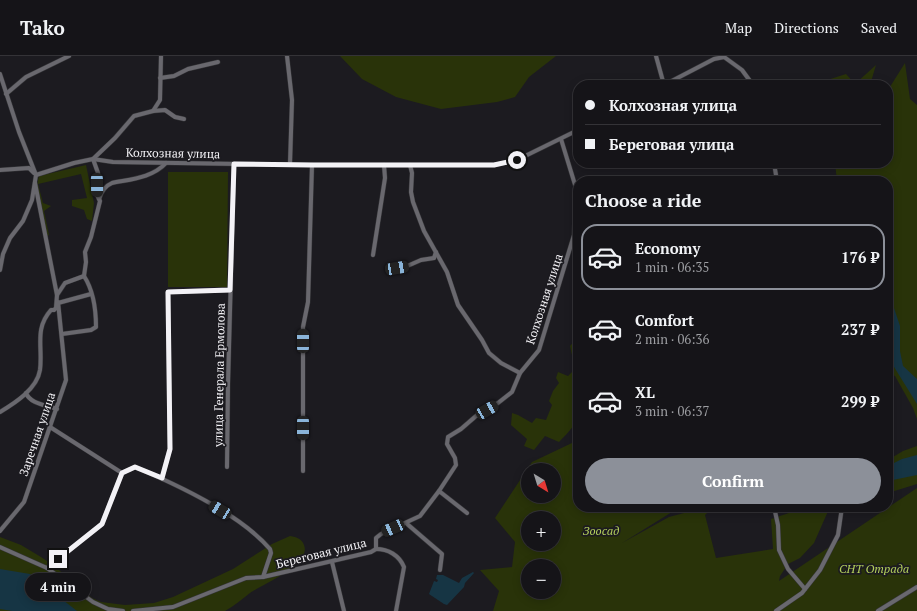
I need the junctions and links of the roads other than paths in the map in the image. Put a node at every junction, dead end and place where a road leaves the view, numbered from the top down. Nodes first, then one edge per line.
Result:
1 (69, 56) edge
2 (161, 56) edge
3 (287, 56) edge
4 (656, 56) edge
5 (724, 56) edge
6 (218, 62) dead end
7 (0, 74) edge
8 (160, 78) junction
9 (663, 80) edge
10 (674, 80) edge
11 (749, 80) edge
12 (6, 94) junction
13 (153, 111) junction
14 (184, 119) dead end
15 (573, 133) edge
16 (561, 139) junction
17 (93, 158) junction
18 (166, 163) junction
19 (234, 164) junction
20 (290, 164) junction
21 (312, 165) junction
22 (384, 165) junction
23 (410, 165) junction
24 (0, 170) edge
25 (36, 175) junction
26 (573, 178) edge
27 (35, 183) junction
28 (99, 199) junction
29 (573, 238) edge
30 (436, 252) junction
31 (373, 255) dead end
32 (397, 268) dead end
33 (0, 270) edge
34 (84, 276) junction
35 (230, 290) junction
36 (91, 294) junction
37 (57, 295) junction
38 (58, 303) junction
39 (62, 334) junction
40 (520, 373) junction
41 (26, 393) junction
42 (56, 409) junction
43 (0, 412) edge
44 (50, 427) junction
45 (227, 467) dead end
46 (303, 471) dead end
47 (122, 473) junction
48 (162, 478) junction
49 (439, 491) junction
50 (775, 512) edge
51 (841, 512) edge
52 (467, 513) dead end
53 (406, 523) junction
54 (0, 531) edge
55 (0, 547) edge
56 (376, 549) junction
57 (332, 562) junction
58 (47, 568) junction
59 (440, 570) dead end
60 (263, 577) junction
61 (917, 588) edge
62 (805, 589) junction
63 (174, 609) edge
64 (123, 611) edge
65 (133, 611) edge
66 (344, 611) edge
67 (396, 611) edge
68 (776, 611) edge
69 (878, 611) edge

1 - 12 street
2 - 8 street
3 - 20 street
4 - 9 street
5 - 10 street
5 - 11 street
6 - 8 street
7 - 12 street
8 - 13 street
12 - 25 street
13 - 14 street
13 - 17 street
15 - 16 street, Колхозная улица
16 - 23 street, Колхозная улица
16 - 26 street, Колхозная улица
17 - 18 street, Колхозная улица
17 - 25 street, Колхозная улица
17 - 28 street
18 - 19 street, Колхозная улица
18 - 28 street
19 - 20 street, Колхозная улица
19 - 35 street, улица Генерала Ермолова
20 - 21 street, Колхозная улица
21 - 22 street, Колхозная улица
21 - 46 street
22 - 23 street, Колхозная улица
22 - 31 street
23 - 30 street
24 - 25 street
25 - 27 street, Заречная улица
27 - 33 street, Заречная улица
27 - 37 street, Заречная улица
28 - 34 street
29 - 40 street, Колхозная улица
30 - 32 street
30 - 40 street
34 - 36 street
34 - 37 street, Заречная улица
35 - 45 street, улица Генерала Ермолова
35 - 48 street
36 - 38 street
36 - 39 street
37 - 38 street, Заречная улица
37 - 41 street, Заречная улица
38 - 39 street, Заречная улица
39 - 42 street, Заречная улица
40 - 49 street, Колхозная улица
41 - 42 street
41 - 43 street, Заречная улица
42 - 44 street, Заречная улица
44 - 47 street
44 - 54 street, Заречная улица
47 - 48 street
47 - 58 street
48 - 60 street
49 - 52 street
49 - 53 street, Береговая улица
50 - 62 street
51 - 62 street
53 - 56 street, Береговая улица
53 - 59 street
55 - 58 street
56 - 57 street, Береговая улица
56 - 67 street
57 - 60 street, Береговая улица
57 - 66 street
58 - 64 street
60 - 63 street, Береговая улица
61 - 69 street
62 - 68 street
63 - 65 street, Береговая улица

